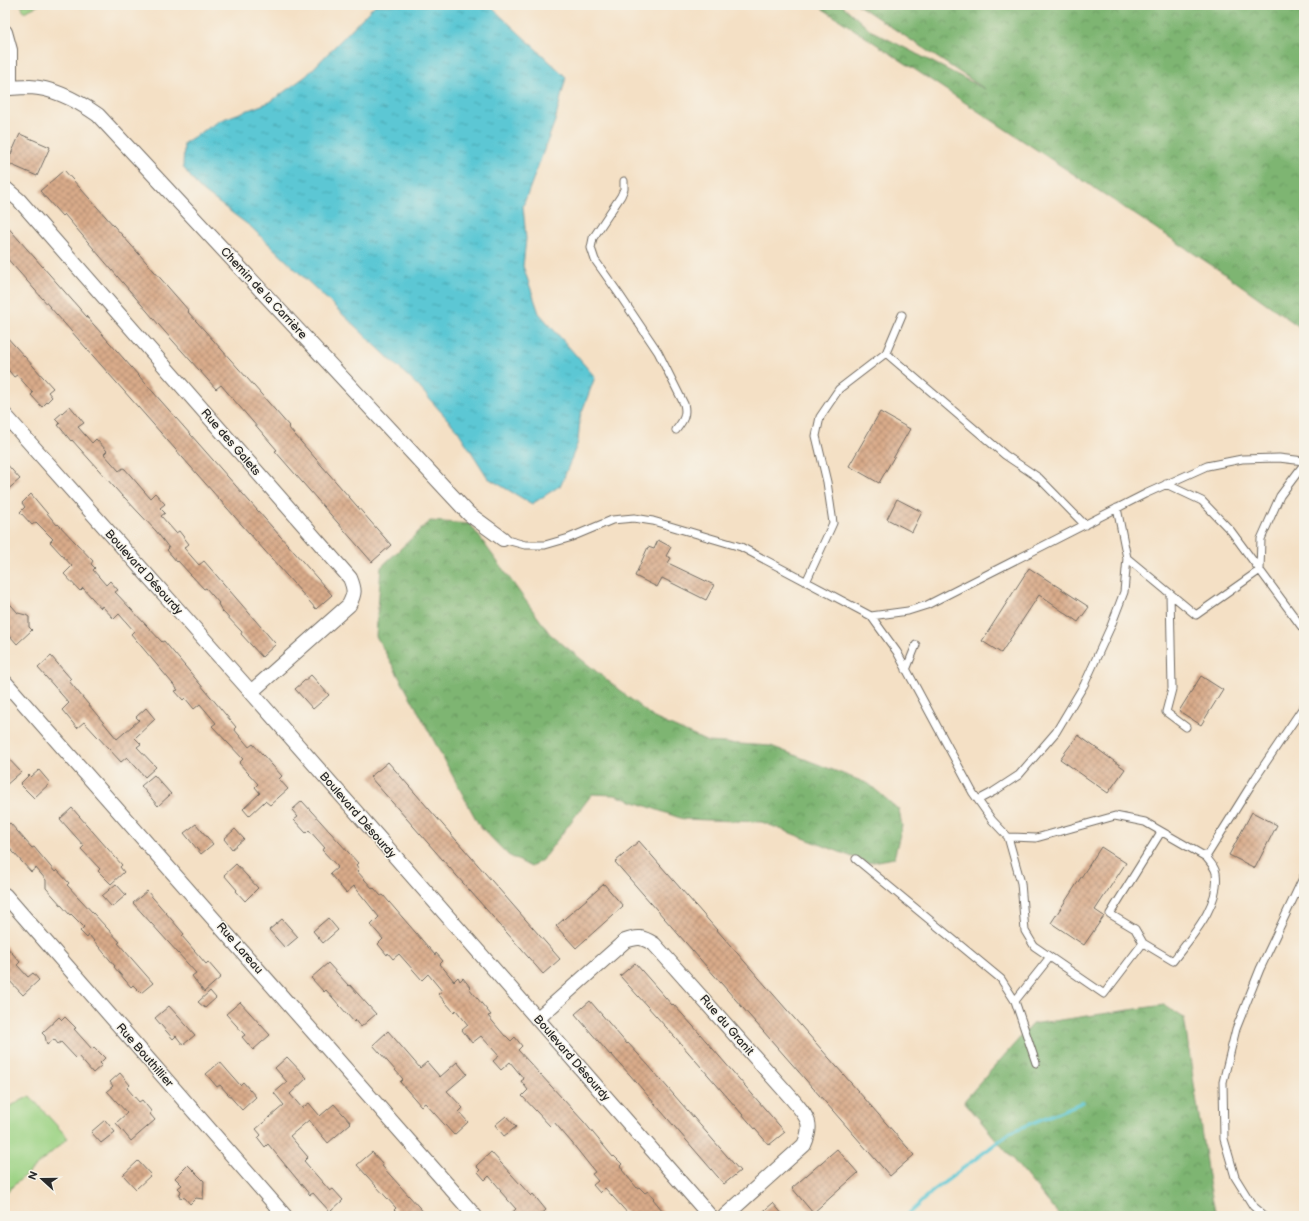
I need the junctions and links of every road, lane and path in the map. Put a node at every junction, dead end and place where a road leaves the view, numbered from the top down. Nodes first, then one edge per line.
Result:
1 (5, 32) edge
2 (8, 88) edge
3 (624, 180) dead end
4 (5, 188) edge
5 (902, 315) dead end
6 (886, 353) junction
7 (7, 422) edge
8 (676, 430) dead end
9 (1304, 462) edge
10 (1166, 484) junction
11 (1118, 508) junction
12 (1085, 525) junction
13 (503, 539) joint
14 (1127, 558) junction
15 (1260, 570) junction
16 (806, 582) junction
17 (1170, 594) junction
18 (871, 616) junction
19 (1304, 630) edge
20 (916, 645) dead end
21 (906, 670) junction
22 (5, 682) edge
23 (251, 692) junction
24 (1304, 706) edge
25 (1186, 727) dead end
26 (978, 800) junction
27 (1161, 832) junction
28 (1008, 837) junction
29 (1206, 857) junction
30 (856, 859) dead end
31 (1304, 876) edge
32 (5, 895) edge
33 (1143, 944) junction
34 (1050, 957) junction
35 (1015, 1001) junction
36 (537, 1019) junction
37 (1036, 1063) dead end
38 (285, 1216) edge
39 (475, 1216) edge
40 (710, 1216) edge
41 (725, 1216) edge
42 (1265, 1216) edge

1 - 2 street
2 - 13 street, Chemin de la Carrière
3 - 8 lane
4 - 23 street, Rue des Galets
5 - 6 lane
6 - 12 lane
6 - 16 lane
7 - 23 street, Boulevard Désourdy
9 - 10 lane
9 - 15 lane
10 - 11 lane
10 - 15 lane
11 - 12 lane
11 - 14 lane
12 - 18 lane
13 - 16 lane
14 - 17 lane
14 - 26 lane
15 - 17 lane
15 - 19 lane
16 - 18 lane
17 - 25 lane
18 - 21 lane
20 - 21 lane
21 - 26 lane
22 - 39 street, Rue Lareau
23 - 36 street, Boulevard Désourdy
24 - 29 lane
26 - 28 lane
27 - 28 lane
27 - 29 lane
27 - 33 lane
28 - 34 lane
29 - 33 lane
30 - 35 lane
31 - 42 lane
32 - 38 street, Rue Bouthillier
33 - 34 lane
34 - 35 lane
35 - 37 lane
36 - 40 street, Boulevard Désourdy
36 - 41 street, Rue du Granit

